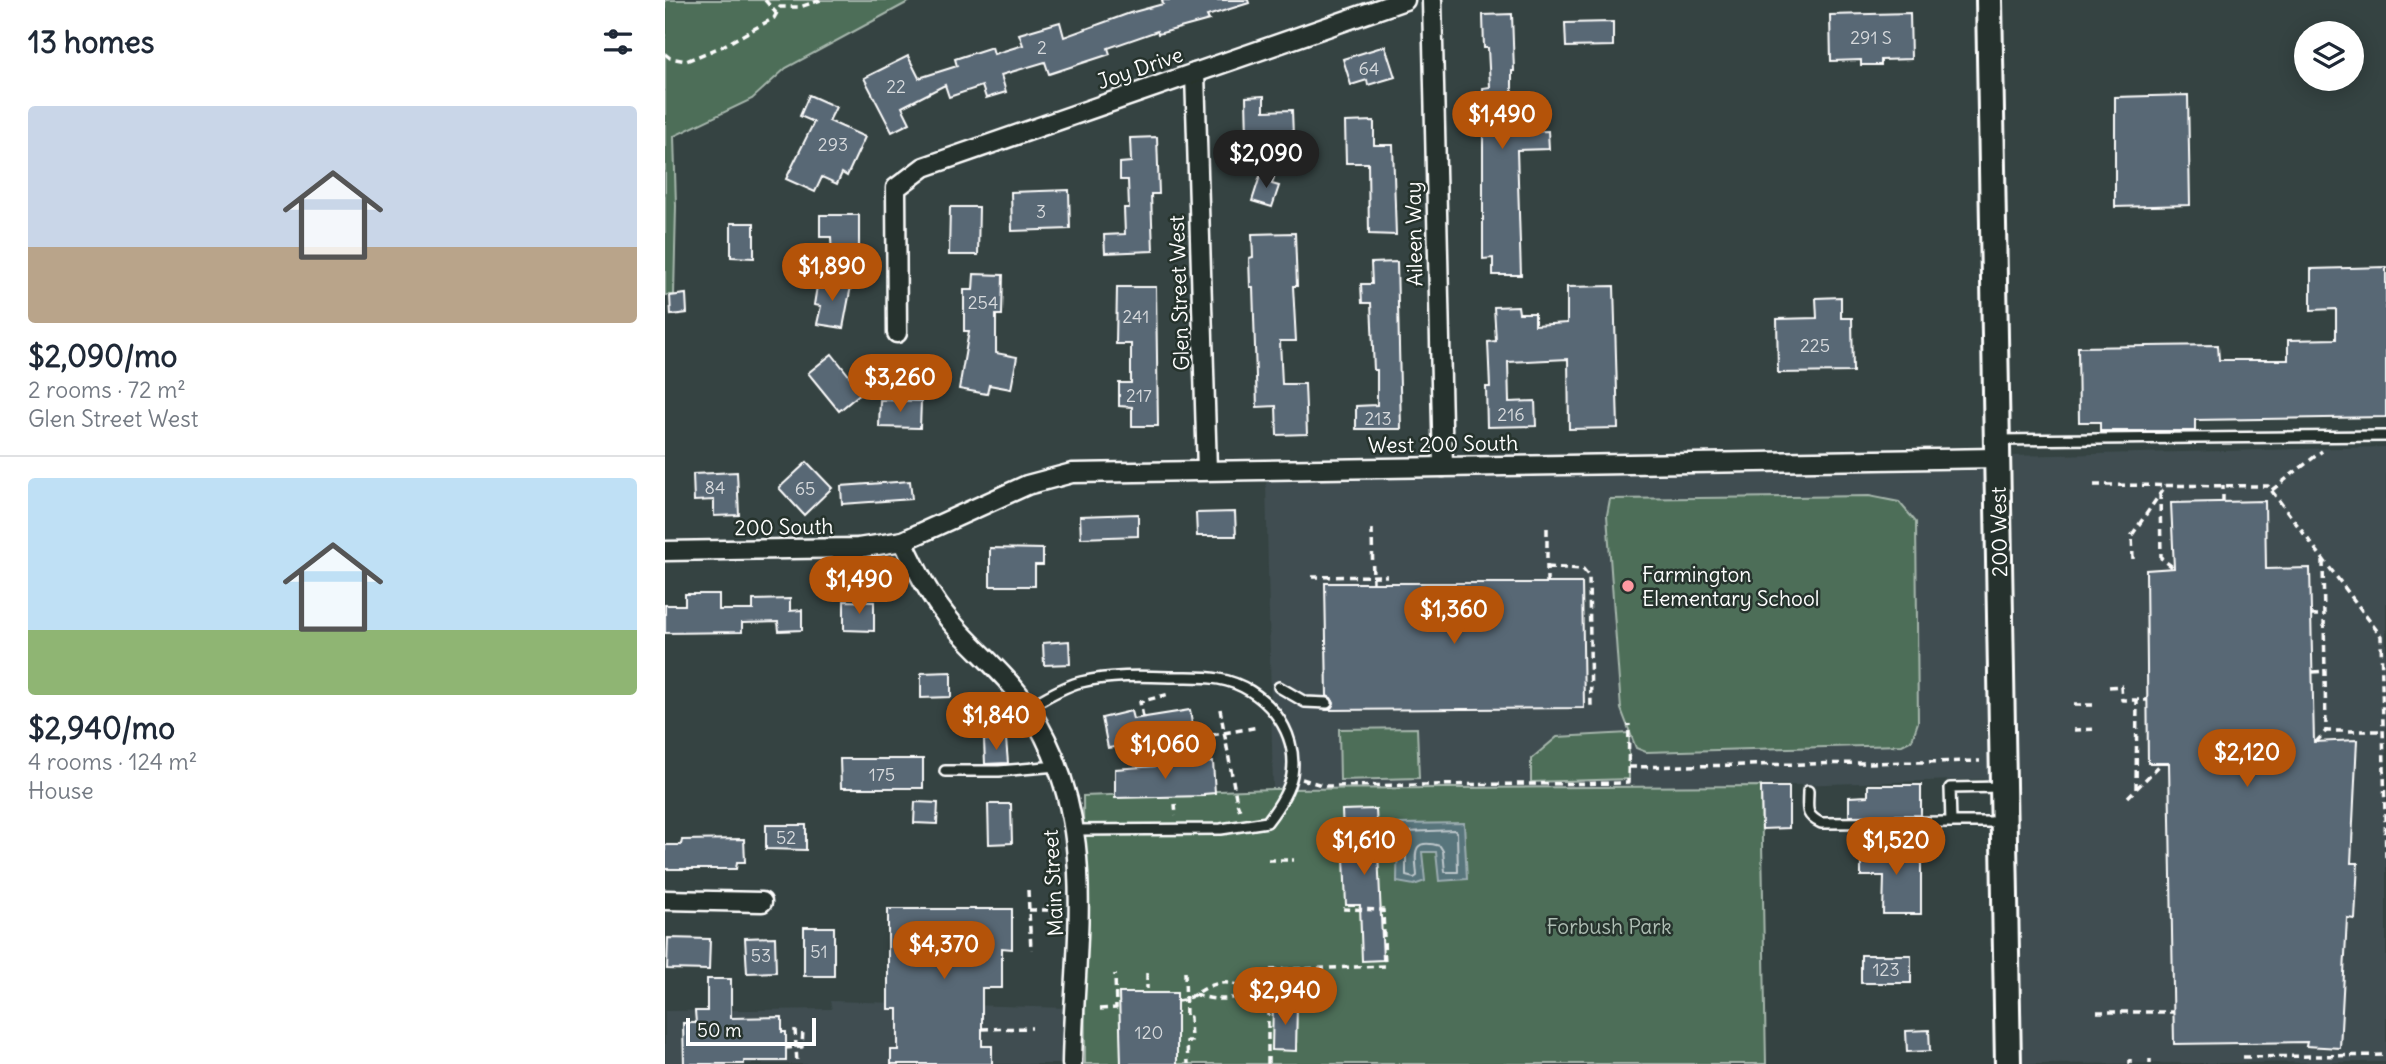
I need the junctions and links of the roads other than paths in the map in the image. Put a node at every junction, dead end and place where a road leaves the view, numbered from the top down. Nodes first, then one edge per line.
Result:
1 (1405, 0) edge
2 (1432, 0) edge
3 (1989, 0) edge
4 (1195, 73) junction
5 (897, 333) dead end
6 (2386, 436) edge
7 (1997, 449) junction
8 (1443, 467) junction
9 (1207, 470) junction
10 (903, 541) junction
11 (665, 551) edge
12 (1279, 687) dead end
13 (1327, 702) dead end
14 (1028, 707) junction
15 (1057, 766) junction
16 (946, 771) dead end
17 (2003, 787) junction
18 (1808, 791) dead end
19 (1951, 822) junction
20 (2004, 822) junction
21 (1075, 830) junction
22 (665, 900) edge
23 (762, 902) dead end
24 (1072, 1064) edge
25 (2008, 1064) edge

1 - 4 street, Joy Drive
2 - 8 street, Aileen Way
3 - 7 main road, 200 West
4 - 5 street, Joy Drive
4 - 9 street, Glen Street West
6 - 7 lane
7 - 8 street, West 200 South
7 - 17 main road, 200 West
8 - 9 street, West 200 South
9 - 10 street, West 200 South
10 - 11 street, 200 South
10 - 14 street, Main Street
12 - 13 lane
14 - 15 street, Main Street
14 - 21 lane
15 - 16 lane
15 - 21 street, Main Street
17 - 19 lane
17 - 20 main road, 200 West
18 - 19 lane
19 - 20 lane
20 - 25 main road, 200 West
21 - 24 street, Main Street
22 - 23 street

